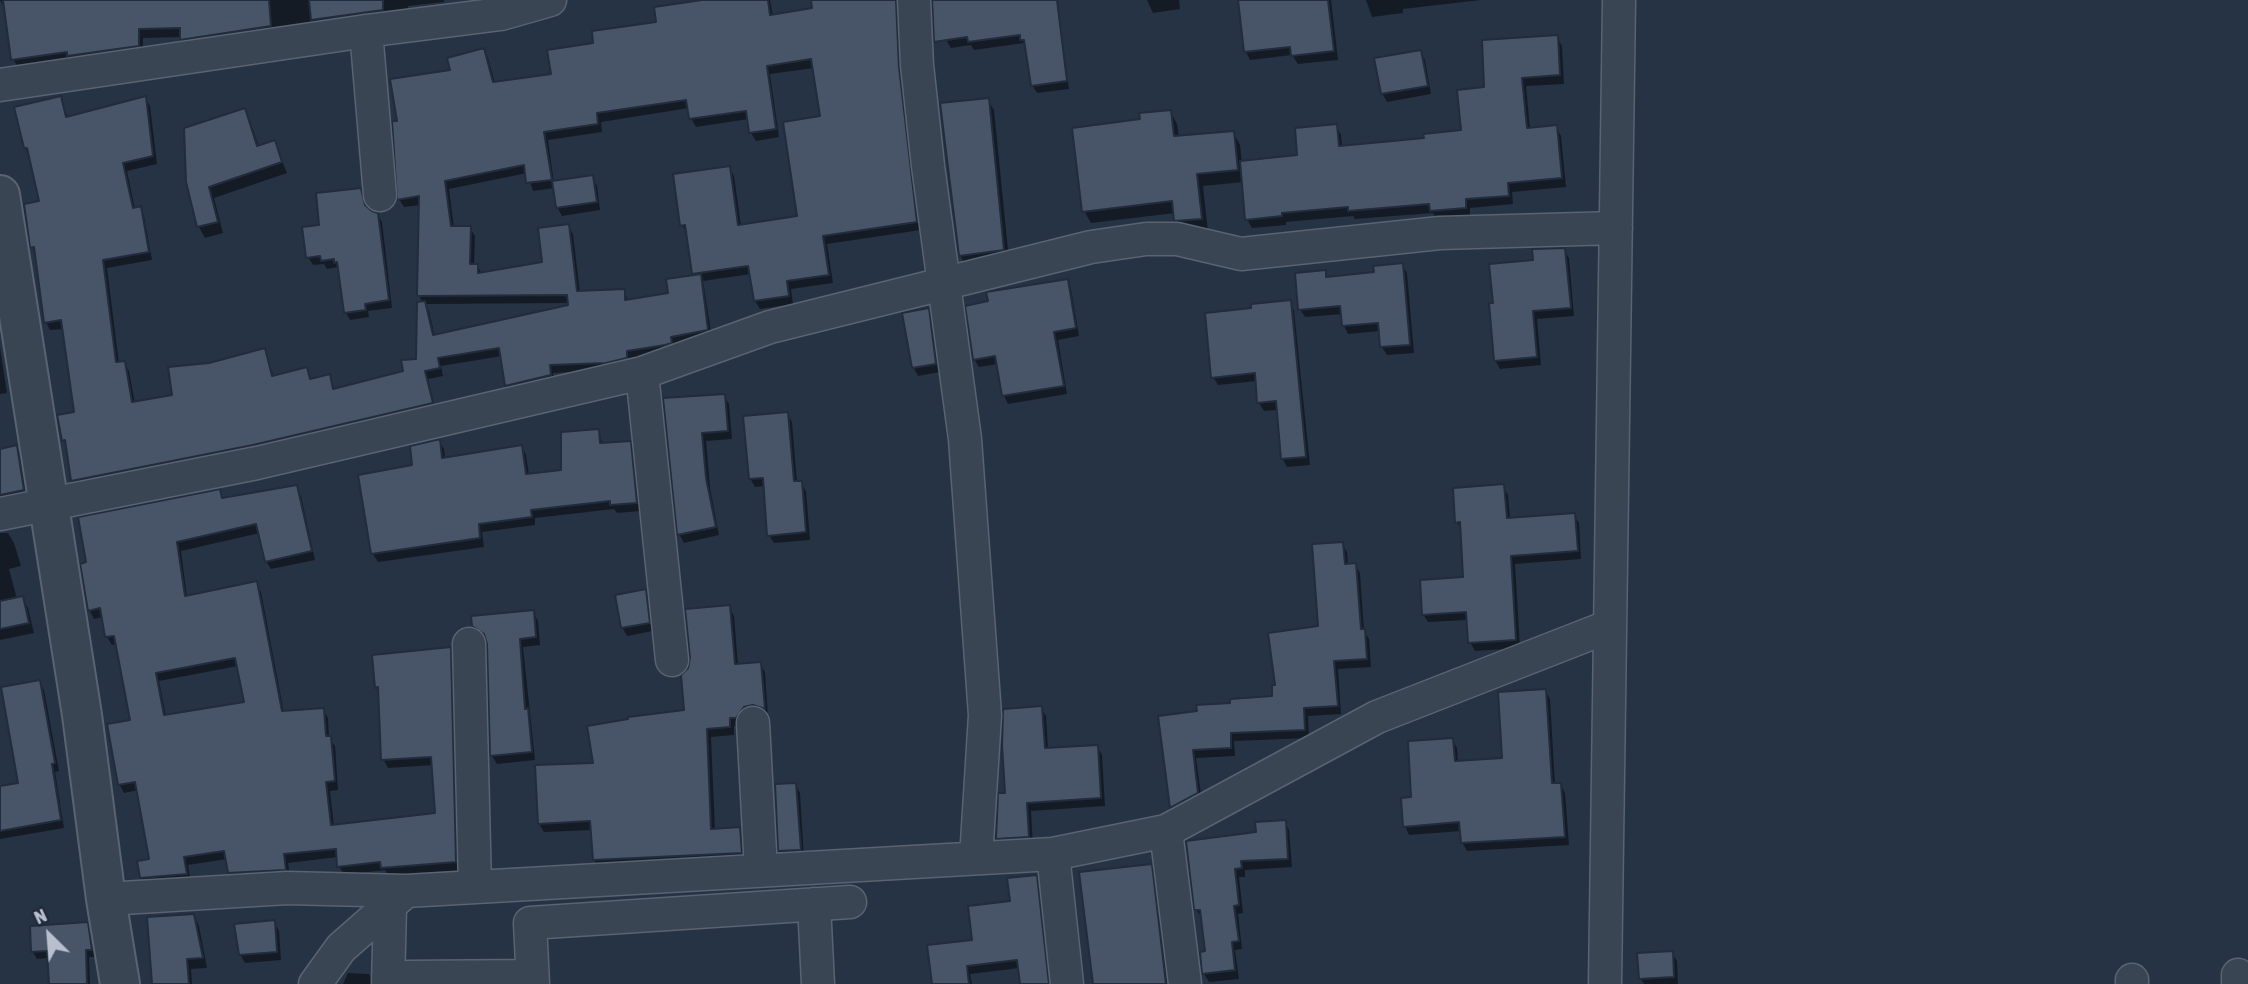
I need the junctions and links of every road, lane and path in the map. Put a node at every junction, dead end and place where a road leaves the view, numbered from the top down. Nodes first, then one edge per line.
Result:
1 (550, 0) edge
2 (914, 0) edge
3 (1619, 0) edge
4 (366, 31) junction
5 (0, 85) edge
6 (0, 195) edge
7 (380, 195) dead end
8 (1616, 228) junction
9 (944, 282) junction
10 (642, 373) junction
11 (49, 504) junction
12 (0, 514) edge
13 (1610, 626) junction
14 (469, 644) dead end
15 (672, 660) dead end
16 (753, 723) dead end
17 (1166, 831) junction
18 (1053, 854) junction
19 (976, 858) junction
20 (761, 870) junction
21 (475, 887) junction
22 (398, 899) junction
23 (106, 900) junction
24 (849, 902) dead end
25 (814, 904) junction
26 (398, 980) edge
27 (532, 980) edge
28 (120, 984) edge
29 (315, 984) edge
30 (818, 984) edge
31 (1067, 984) edge
32 (1185, 984) edge
33 (1605, 984) edge

1 - 4 street
2 - 9 street
3 - 8 street
4 - 5 street
4 - 7 street
6 - 11 street
8 - 9 street
8 - 13 street
9 - 10 street
9 - 19 street
10 - 11 street
10 - 15 street
11 - 12 street
11 - 23 street
13 - 17 street
13 - 33 street
14 - 21 street
16 - 20 street
17 - 18 street
17 - 32 street
18 - 19 street
18 - 31 street
19 - 20 street
20 - 21 street
21 - 22 street
22 - 23 street
22 - 26 street
22 - 29 street
23 - 28 street
24 - 25 street
25 - 27 street
25 - 30 street
26 - 27 street

